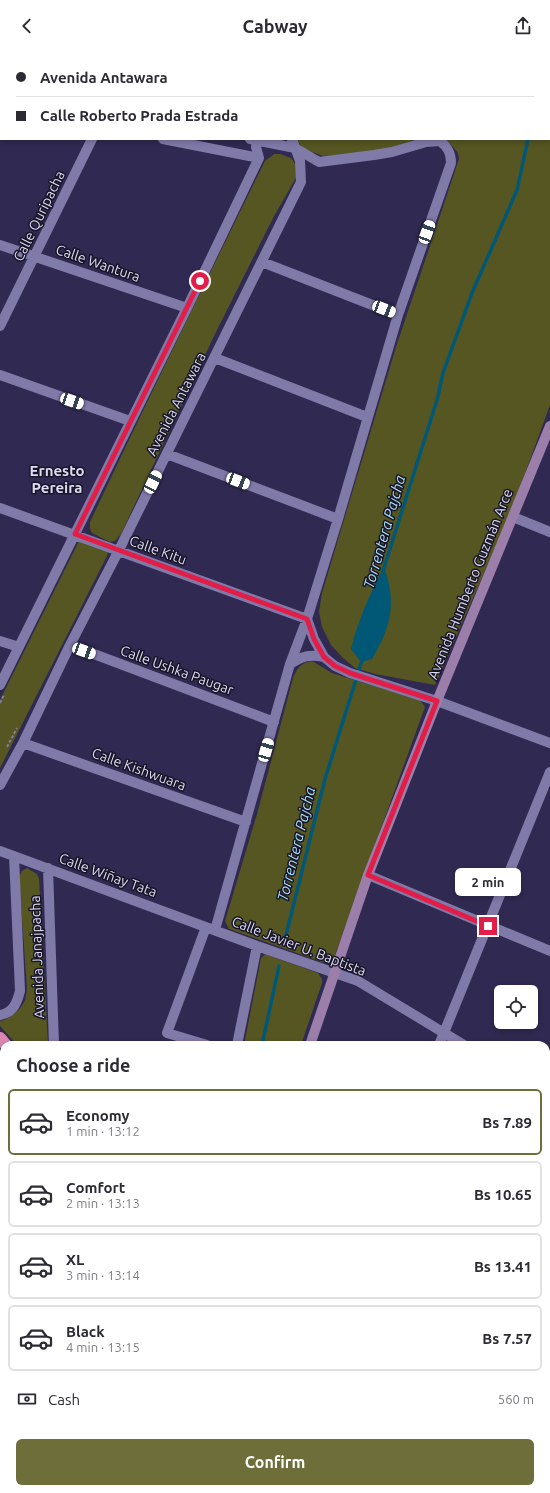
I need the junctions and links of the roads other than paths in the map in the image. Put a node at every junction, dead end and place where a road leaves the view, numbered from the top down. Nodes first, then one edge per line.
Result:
1 (92, 140) edge
2 (169, 140) edge
3 (254, 140) edge
4 (262, 140) edge
5 (293, 144) edge
6 (259, 158) junction
7 (319, 162) junction
8 (301, 182) junction
9 (0, 245) edge
10 (34, 257) junction
11 (262, 262) junction
12 (187, 308) junction
13 (398, 314) junction
14 (0, 326) edge
15 (215, 358) junction
16 (0, 375) edge
17 (367, 417) junction
18 (130, 421) junction
19 (550, 426) edge
20 (167, 454) junction
21 (0, 508) edge
22 (513, 517) junction
23 (338, 519) junction
24 (550, 532) edge
25 (75, 534) junction
26 (119, 550) junction
27 (307, 619) junction
28 (0, 641) edge
29 (70, 645) junction
30 (19, 647) junction
31 (324, 657) junction
32 (290, 664) junction
33 (0, 685) edge
34 (437, 701) junction
35 (274, 722) junction
36 (23, 742) junction
37 (550, 743) edge
38 (550, 772) edge
39 (0, 785) edge
40 (246, 822) junction
41 (0, 850) edge
42 (14, 856) junction
43 (48, 868) junction
44 (368, 875) junction
45 (488, 926) junction
46 (210, 928) junction
47 (257, 946) junction
48 (550, 951) edge
49 (335, 973) junction
50 (0, 1015) edge
51 (444, 1034) junction
52 (54, 1041) edge
53 (194, 1041) edge
54 (238, 1041) edge
55 (311, 1041) edge
56 (441, 1041) edge
57 (457, 1041) edge

1 - 10 street, Calle Quripacha
2 - 6 street
3 - 6 street
4 - 5 street
5 - 7 street
5 - 8 street, Avenida Antawara
6 - 12 street
7 - 8 street
7 - 13 street
8 - 11 street, Avenida Antawara
9 - 10 street, Calle Wantura
10 - 12 street, Calle Wantura
10 - 14 street, Calle Quripacha
11 - 13 street
11 - 15 street, Avenida Antawara
12 - 18 street
13 - 17 street
15 - 17 street
15 - 20 street, Avenida Antawara
16 - 18 street
17 - 23 street
18 - 25 street
19 - 22 main road, Avenida Humberto Guzmán Arce
20 - 23 street
20 - 26 street, Avenida Antawara
21 - 25 street, Calle Kitu
22 - 24 street
22 - 34 main road, Avenida Humberto Guzmán Arce
23 - 27 street
25 - 26 street, Calle Kitu
25 - 30 street
26 - 27 street, Calle Kitu
26 - 29 street, Avenida Antawara
27 - 31 street
27 - 32 street
28 - 30 street
29 - 35 street, Calle Ushka Paugar
29 - 36 street, Avenida Antawara
30 - 33 street
31 - 32 street
31 - 34 street
32 - 35 street
34 - 37 street
34 - 44 main road, Avenida Humberto Guzmán Arce
35 - 40 street
36 - 39 street, Avenida Antawara
36 - 40 street, Calle Kishwuara
38 - 45 street
40 - 46 street
41 - 42 street, Calle Wiñay Tata
42 - 43 street, Calle Wiñay Tata
42 - 50 street, Avenida Janajpacha
43 - 46 street, Calle Wiñay Tata
43 - 52 street, Avenida Janajpacha
44 - 45 street
44 - 49 main road, Avenida Humberto Guzmán Arce
45 - 48 street
45 - 51 street
46 - 47 street, Calle Javier U. Baptista
46 - 53 street
47 - 49 street, Calle Javier U. Baptista
47 - 54 street
49 - 51 street, Calle Javier U. Baptista
49 - 55 main road, Avenida Humberto Guzmán Arce
51 - 56 street
51 - 57 street, Calle Javier U. Baptista

